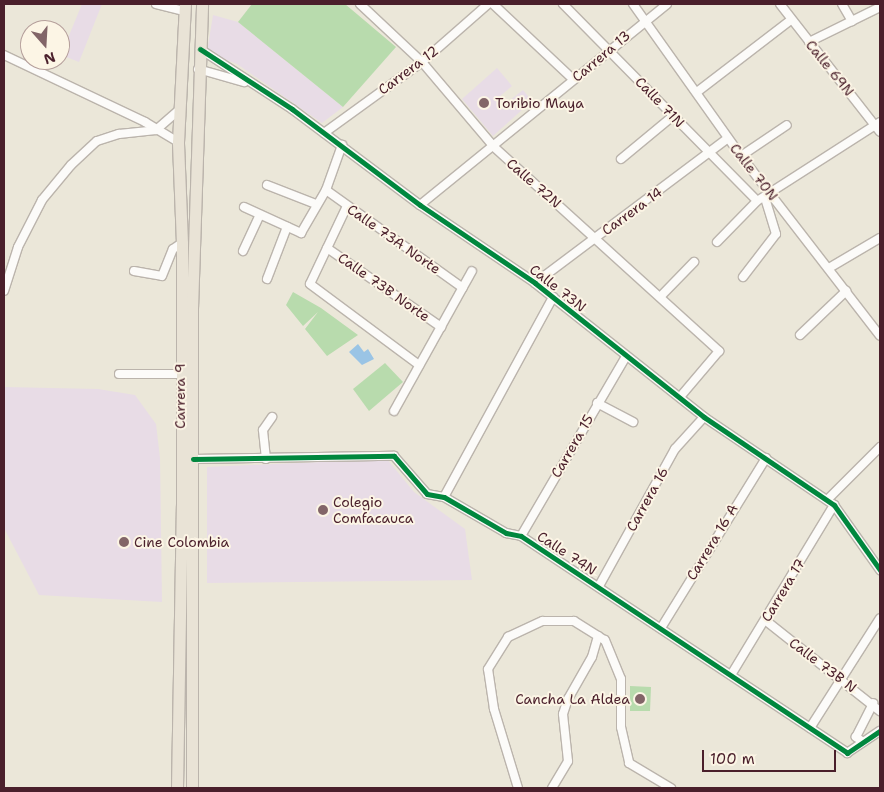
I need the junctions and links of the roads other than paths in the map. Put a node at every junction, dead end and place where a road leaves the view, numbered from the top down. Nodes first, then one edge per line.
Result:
1 (156, 4) edge
2 (202, 4) edge
3 (360, 4) edge
4 (488, 4) edge
5 (493, 4) edge
6 (563, 4) edge
7 (633, 4) edge
8 (667, 4) edge
9 (780, 4) edge
10 (842, 4) edge
11 (185, 7) edge
12 (880, 7) edge
13 (644, 20) junction
14 (791, 20) junction
15 (852, 21) junction
16 (809, 42) junction
17 (200, 49) junction
18 (610, 51) junction
19 (4, 55) edge
20 (422, 62) junction
21 (198, 69) junction
22 (573, 79) junction
23 (256, 85) junction
24 (697, 92) junction
25 (179, 110) junction
26 (673, 116) junction
27 (787, 125) dead end
28 (879, 127) edge
29 (156, 130) junction
30 (324, 133) junction
31 (728, 138) junction
32 (178, 142) junction
33 (342, 144) junction
34 (494, 147) junction
35 (710, 154) junction
36 (741, 156) junction
37 (621, 159) dead end
38 (267, 185) dead end
39 (326, 190) junction
40 (768, 196) junction
41 (757, 201) junction
42 (316, 204) junction
43 (347, 206) junction
44 (420, 206) junction
45 (244, 207) dead end
46 (260, 216) junction
47 (287, 227) junction
48 (596, 237) junction
49 (880, 238) edge
50 (182, 242) junction
51 (717, 242) dead end
52 (327, 248) junction
53 (243, 251) dead end
54 (694, 262) dead end
55 (829, 268) junction
56 (134, 271) dead end
57 (472, 272) dead end
58 (743, 277) dead end
59 (267, 279) dead end
60 (536, 283) junction
61 (463, 288) junction
62 (4, 291) edge
63 (846, 292) junction
64 (553, 297) junction
65 (660, 297) junction
66 (441, 327) junction
67 (800, 335) dead end
68 (880, 336) edge
69 (626, 356) junction
70 (420, 365) junction
71 (119, 374) dead end
72 (180, 374) junction
73 (680, 397) junction
74 (597, 403) junction
75 (394, 411) dead end
76 (704, 416) junction
77 (272, 417) dead end
78 (633, 422) dead end
79 (880, 447) edge
80 (766, 458) junction
81 (193, 459) junction
82 (266, 459) junction
83 (444, 497) junction
84 (827, 500) junction
85 (834, 505) junction
86 (521, 536) junction
87 (880, 570) edge
88 (599, 586) junction
89 (880, 618) edge
90 (765, 620) junction
91 (661, 628) junction
92 (598, 636) junction
93 (732, 675) junction
94 (842, 678) junction
95 (873, 703) junction
96 (880, 711) edge
97 (810, 728) junction
98 (880, 731) edge
99 (863, 742) junction
100 (176, 788) edge
101 (192, 788) edge
102 (518, 788) edge
103 (552, 788) edge
104 (671, 788) edge

1 - 11 street
2 - 17 main road, Carrera 9
3 - 20 street, Calle 72N
4 - 20 street, Carrera 12
5 - 22 street
6 - 18 street, Calle 71N
7 - 13 street, Calle 70N
8 - 13 street, Carrera 13
9 - 14 street, Calle 69N
10 - 15 street
11 - 21 main road
11 - 25 main road, Carrera 9
12 - 15 street
13 - 18 street, Carrera 13
13 - 24 street, Calle 70N
14 - 16 street, Calle 69N
14 - 24 street
15 - 16 street
16 - 28 street, Calle 69N
17 - 21 main road, Carrera 9
17 - 23 street, Calle 73N
18 - 22 street, Carrera 13
18 - 26 street, Calle 71N
19 - 29 street
20 - 30 street, Carrera 12
20 - 34 street, Calle 72N
21 - 23 street
21 - 81 main road, Carrera 9
22 - 34 street, Carrera 13
23 - 30 street, Calle 73N
24 - 31 street, Calle 70N
25 - 29 street
25 - 32 main road, Carrera 9
26 - 35 street, Calle 71N
26 - 37 street
27 - 36 street
28 - 40 street
29 - 32 street
29 - 62 street
30 - 33 street, Calle 73N
31 - 35 street, Carrera 14
31 - 36 street, Calle 70N
32 - 50 main road, Carrera 9
33 - 39 street
33 - 44 street, Calle 73N
34 - 44 street, Carrera 13
34 - 48 street, Calle 72N
35 - 41 street, Calle 71N
35 - 48 street, Carrera 14
36 - 40 street, Calle 70N
38 - 42 street
39 - 42 street
39 - 43 street, Calle 73A Norte
40 - 41 street
40 - 55 street, Calle 70N
40 - 58 street
41 - 51 street
42 - 47 street
43 - 52 street
43 - 61 street, Calle 73A Norte
44 - 60 street, Calle 73N
45 - 46 street
46 - 47 street
46 - 53 street
47 - 59 street
48 - 60 street, Carrera 14
48 - 65 street, Calle 72N
49 - 55 street
50 - 56 street
50 - 72 main road, Carrera 9
52 - 66 street, Calle 73B Norte
52 - 70 street
54 - 65 street
55 - 63 street, Calle 70N
57 - 61 street
60 - 64 street, Calle 73N
61 - 66 street
63 - 67 street
63 - 68 street, Calle 70N
64 - 69 street, Calle 73N
64 - 83 street
65 - 73 street, Calle 72N
66 - 70 street
69 - 73 street, Calle 73N
69 - 74 street, Carrera 15
70 - 75 street
71 - 72 street
72 - 100 main road, Carrera 9
73 - 76 street, Calle 73N
74 - 78 street
74 - 86 street, Carrera 15
76 - 80 street, Calle 73N
76 - 88 street, Carrera 16
77 - 82 street
79 - 84 street
80 - 84 street, Calle 73N
80 - 91 street, Carrera 16 A
81 - 82 street, Calle 74N
81 - 101 main road, Carrera 9
82 - 83 street, Calle 74N
83 - 86 street, Calle 74N
84 - 85 street, Calle 73N
85 - 87 street, Calle 73N
85 - 90 street, Carrera 17
86 - 88 street, Calle 74N
88 - 91 street, Calle 74N
89 - 94 street
90 - 93 street, Carrera 17
90 - 94 street, Calle 73B N
91 - 93 street, Calle 74N
92 - 102 street
92 - 103 street
92 - 104 street
93 - 97 street, Calle 74N
94 - 95 street, Calle 73B N
94 - 97 street
95 - 96 street, Calle 73B N
95 - 99 street
97 - 99 street, Calle 74N
98 - 99 street

